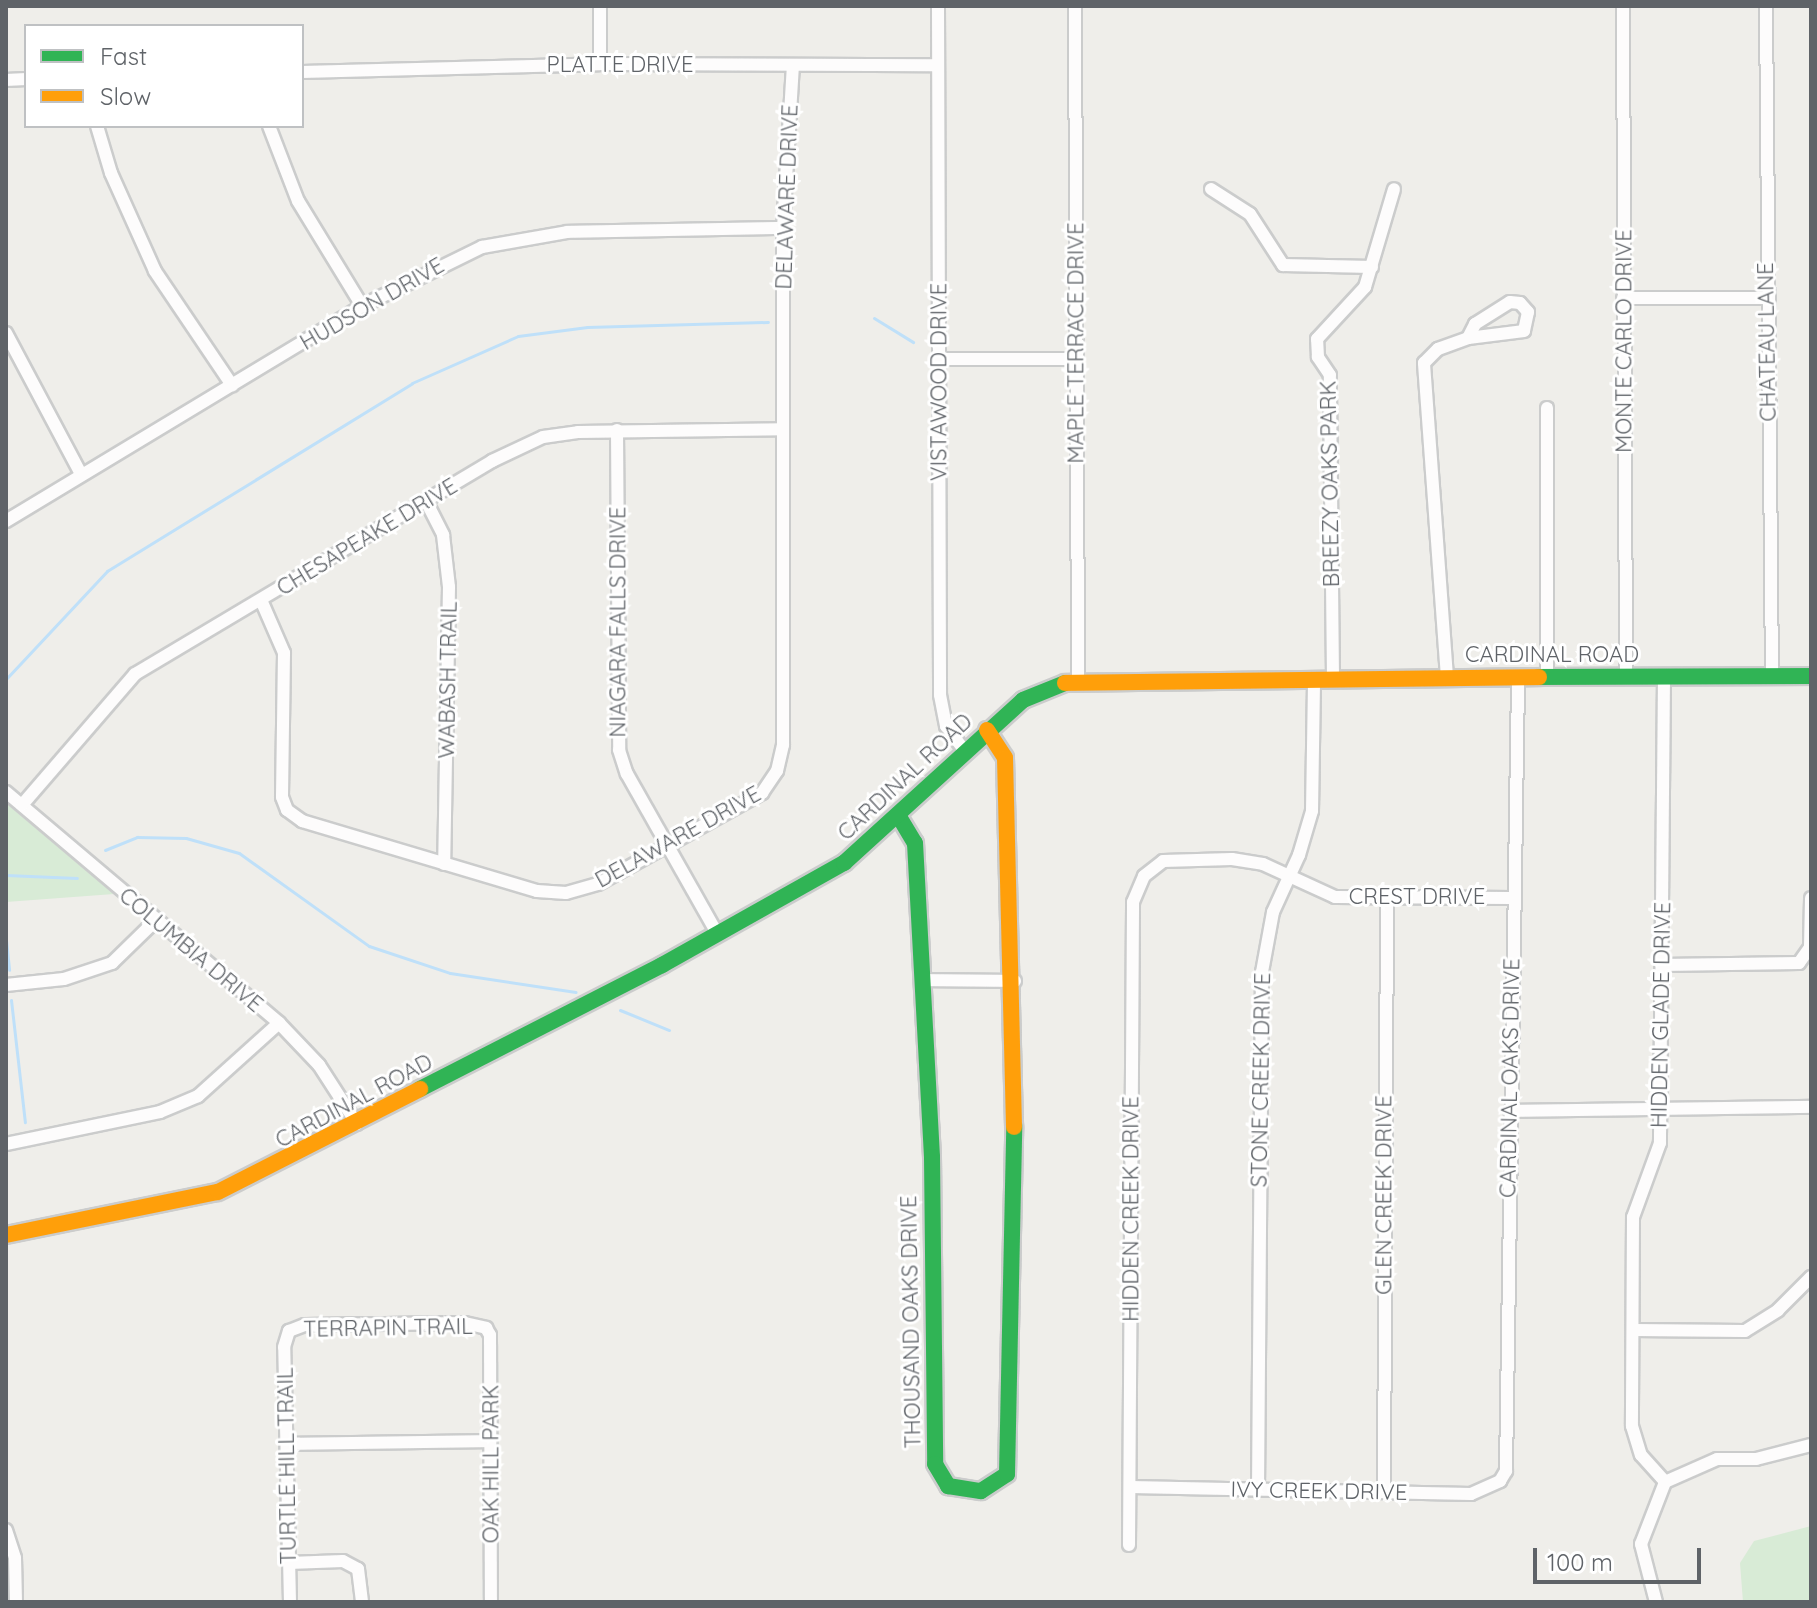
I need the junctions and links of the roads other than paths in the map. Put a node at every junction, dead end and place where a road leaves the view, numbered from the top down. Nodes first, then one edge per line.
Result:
1 (600, 6) edge
2 (938, 6) edge
3 (1075, 6) edge
4 (1623, 6) edge
5 (1766, 6) edge
6 (600, 64) junction
7 (793, 65) junction
8 (937, 65) junction
9 (304, 72) edge
10 (98, 128) edge
11 (270, 128) edge
12 (1211, 189) dead end
13 (1394, 189) dead end
14 (783, 228) junction
15 (1372, 267) junction
16 (1623, 298) junction
17 (1766, 298) junction
18 (362, 306) junction
19 (6, 333) edge
20 (1468, 338) junction
21 (939, 359) junction
22 (1076, 359) junction
23 (232, 385) junction
24 (1547, 408) dead end
25 (783, 429) junction
26 (617, 430) junction
27 (81, 474) junction
28 (426, 501) junction
29 (6, 521) edge
30 (261, 600) junction
31 (1811, 676) edge
32 (1447, 677) junction
33 (1547, 677) junction
34 (1626, 677) junction
35 (1664, 677) junction
36 (1772, 677) junction
37 (1333, 678) junction
38 (1518, 678) junction
39 (1078, 679) junction
40 (1314, 679) junction
41 (987, 730) junction
42 (965, 751) junction
43 (6, 792) edge
44 (22, 805) junction
45 (898, 815) junction
46 (670, 846) junction
47 (444, 864) junction
48 (1144, 876) joint
49 (1289, 877) junction
50 (1387, 897) junction
51 (1512, 898) junction
52 (1811, 898) edge
53 (155, 921) junction
54 (717, 933) junction
55 (1662, 965) junction
56 (921, 980) junction
57 (1015, 981) junction
58 (6, 985) edge
59 (279, 1023) junction
60 (1811, 1107) edge
61 (1661, 1108) junction
62 (1510, 1111) junction
63 (357, 1124) junction
64 (6, 1144) edge
65 (6, 1235) edge
66 (1811, 1277) edge
67 (486, 1328) joint
68 (1633, 1330) junction
69 (289, 1331) joint
70 (490, 1441) junction
71 (287, 1444) junction
72 (1811, 1445) edge
73 (1502, 1477) joint
74 (1665, 1482) junction
75 (1131, 1487) junction
76 (1258, 1490) junction
77 (1384, 1492) junction
78 (6, 1530) edge
79 (1129, 1545) dead end
80 (289, 1563) junction
81 (16, 1602) edge
82 (290, 1602) edge
83 (362, 1602) edge
84 (491, 1602) edge
85 (1656, 1602) edge

1 - 6 street
2 - 8 street, VISTAWOOD DRIVE
3 - 22 street, MAPLE TERRACE DRIVE
4 - 16 street, MONTE CARLO DRIVE
5 - 17 street, CHATEAU LANE
6 - 7 street, PLATTE DRIVE
6 - 9 street, PLATTE DRIVE
7 - 8 street, PLATTE DRIVE
7 - 14 street, DELAWARE DRIVE
8 - 21 street, VISTAWOOD DRIVE
10 - 23 street
11 - 18 street
12 - 15 street
13 - 15 street, BREEZY OAKS PARK
14 - 18 street, HUDSON DRIVE
14 - 25 street, DELAWARE DRIVE
15 - 37 street, BREEZY OAKS PARK
16 - 17 street
16 - 34 street, MONTE CARLO DRIVE
17 - 36 street, CHATEAU LANE
18 - 23 street, HUDSON DRIVE
19 - 27 street
20 - 20 street
20 - 32 street
21 - 22 street
21 - 42 street, VISTAWOOD DRIVE
22 - 39 street, MAPLE TERRACE DRIVE
23 - 27 street, HUDSON DRIVE
24 - 33 street
25 - 26 street, CHESAPEAKE DRIVE
25 - 46 street, DELAWARE DRIVE
26 - 28 street, CHESAPEAKE DRIVE
26 - 46 street, NIAGARA FALLS DRIVE
27 - 29 street, HUDSON DRIVE
28 - 30 street, CHESAPEAKE DRIVE
28 - 47 street, WABASH TRAIL
30 - 44 street, CHESAPEAKE DRIVE
30 - 47 street, DELAWARE DRIVE
31 - 36 street, CARDINAL ROAD
32 - 37 street, CARDINAL ROAD
32 - 38 street, CARDINAL ROAD
33 - 34 street, CARDINAL ROAD
33 - 38 street, CARDINAL ROAD
34 - 35 street, CARDINAL ROAD
35 - 36 street, CARDINAL ROAD
35 - 55 street, HIDDEN GLADE DRIVE
37 - 40 street, CARDINAL ROAD
38 - 51 street, CARDINAL OAKS DRIVE
39 - 40 street, CARDINAL ROAD
39 - 41 street, CARDINAL ROAD
40 - 49 street, STONE CREEK DRIVE
41 - 42 street, CARDINAL ROAD
41 - 57 street, THOUSAND OAKS DRIVE
42 - 45 street, CARDINAL ROAD
43 - 44 street, COLUMBIA DRIVE
44 - 53 street, COLUMBIA DRIVE
45 - 54 street, CARDINAL ROAD
45 - 56 street, THOUSAND OAKS DRIVE
46 - 47 street, DELAWARE DRIVE
46 - 54 street, NIAGARA FALLS DRIVE
48 - 49 street, CREST DRIVE
48 - 75 street, HIDDEN CREEK DRIVE
49 - 50 street, CREST DRIVE
49 - 76 street, STONE CREEK DRIVE
50 - 51 street, CREST DRIVE
50 - 77 street, GLEN CREEK DRIVE
51 - 62 street, CARDINAL OAKS DRIVE
52 - 55 street
53 - 58 street
53 - 59 street, COLUMBIA DRIVE
54 - 63 street, CARDINAL ROAD
55 - 61 street, HIDDEN GLADE DRIVE
56 - 57 street
56 - 57 street, THOUSAND OAKS DRIVE
59 - 63 street, COLUMBIA DRIVE
59 - 64 street
60 - 61 street
61 - 62 street
61 - 68 street, HIDDEN GLADE DRIVE
62 - 73 street, CARDINAL OAKS DRIVE
63 - 65 street, CARDINAL ROAD
66 - 68 street
67 - 69 street, TERRAPIN TRAIL
67 - 70 street, OAK HILL PARK
68 - 74 street, HIDDEN GLADE DRIVE
69 - 71 street, TURTLE HILL TRAIL
70 - 71 street
70 - 84 street, OAK HILL PARK
71 - 80 street, TURTLE HILL TRAIL
72 - 74 street
73 - 77 street, IVY CREEK DRIVE
74 - 85 street
75 - 76 street, IVY CREEK DRIVE
75 - 79 street, HIDDEN CREEK DRIVE
76 - 77 street, IVY CREEK DRIVE
78 - 81 street
80 - 82 street, TURTLE HILL TRAIL
80 - 83 street

